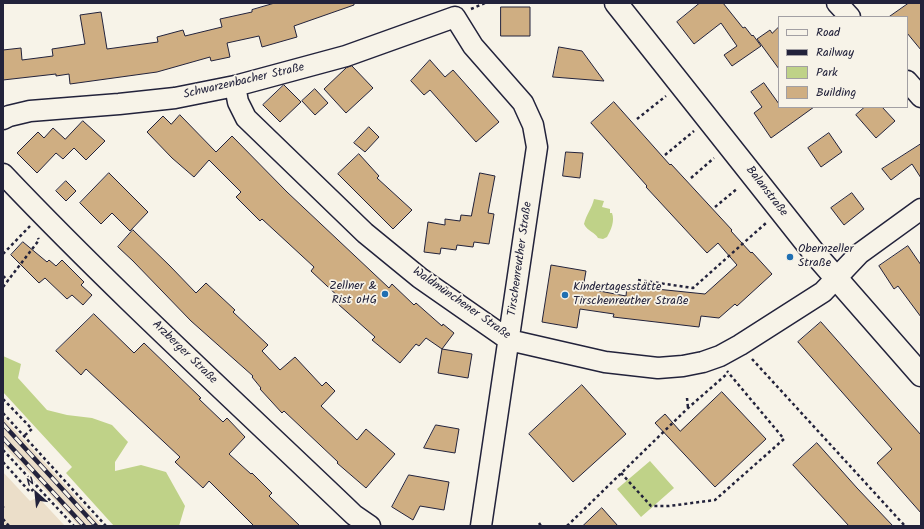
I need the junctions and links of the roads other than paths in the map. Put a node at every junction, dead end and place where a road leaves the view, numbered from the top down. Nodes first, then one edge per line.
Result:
1 (616, 3) edge
2 (837, 3) edge
3 (849, 16) edge
4 (455, 17) joint
5 (908, 82) edge
6 (235, 86) junction
7 (921, 97) edge
8 (3, 119) edge
9 (3, 174) edge
10 (921, 209) edge
11 (835, 279) junction
12 (509, 340) junction
13 (921, 375) edge
14 (370, 526) edge
15 (480, 526) edge

1 - 11 street, Balanstraße
2 - 3 street
4 - 6 street, Schwarzenbacher Straße
4 - 12 street, Tirschenreuther Straße
5 - 7 street
6 - 8 street, Schwarzenbacher Straße
6 - 12 street, Waldmünchener Straße
9 - 14 street, Arzberger Straße
10 - 11 street
11 - 12 street, Waldmünchener Straße
11 - 13 street, Balanstraße
12 - 15 street, Tirschenreuther Straße

